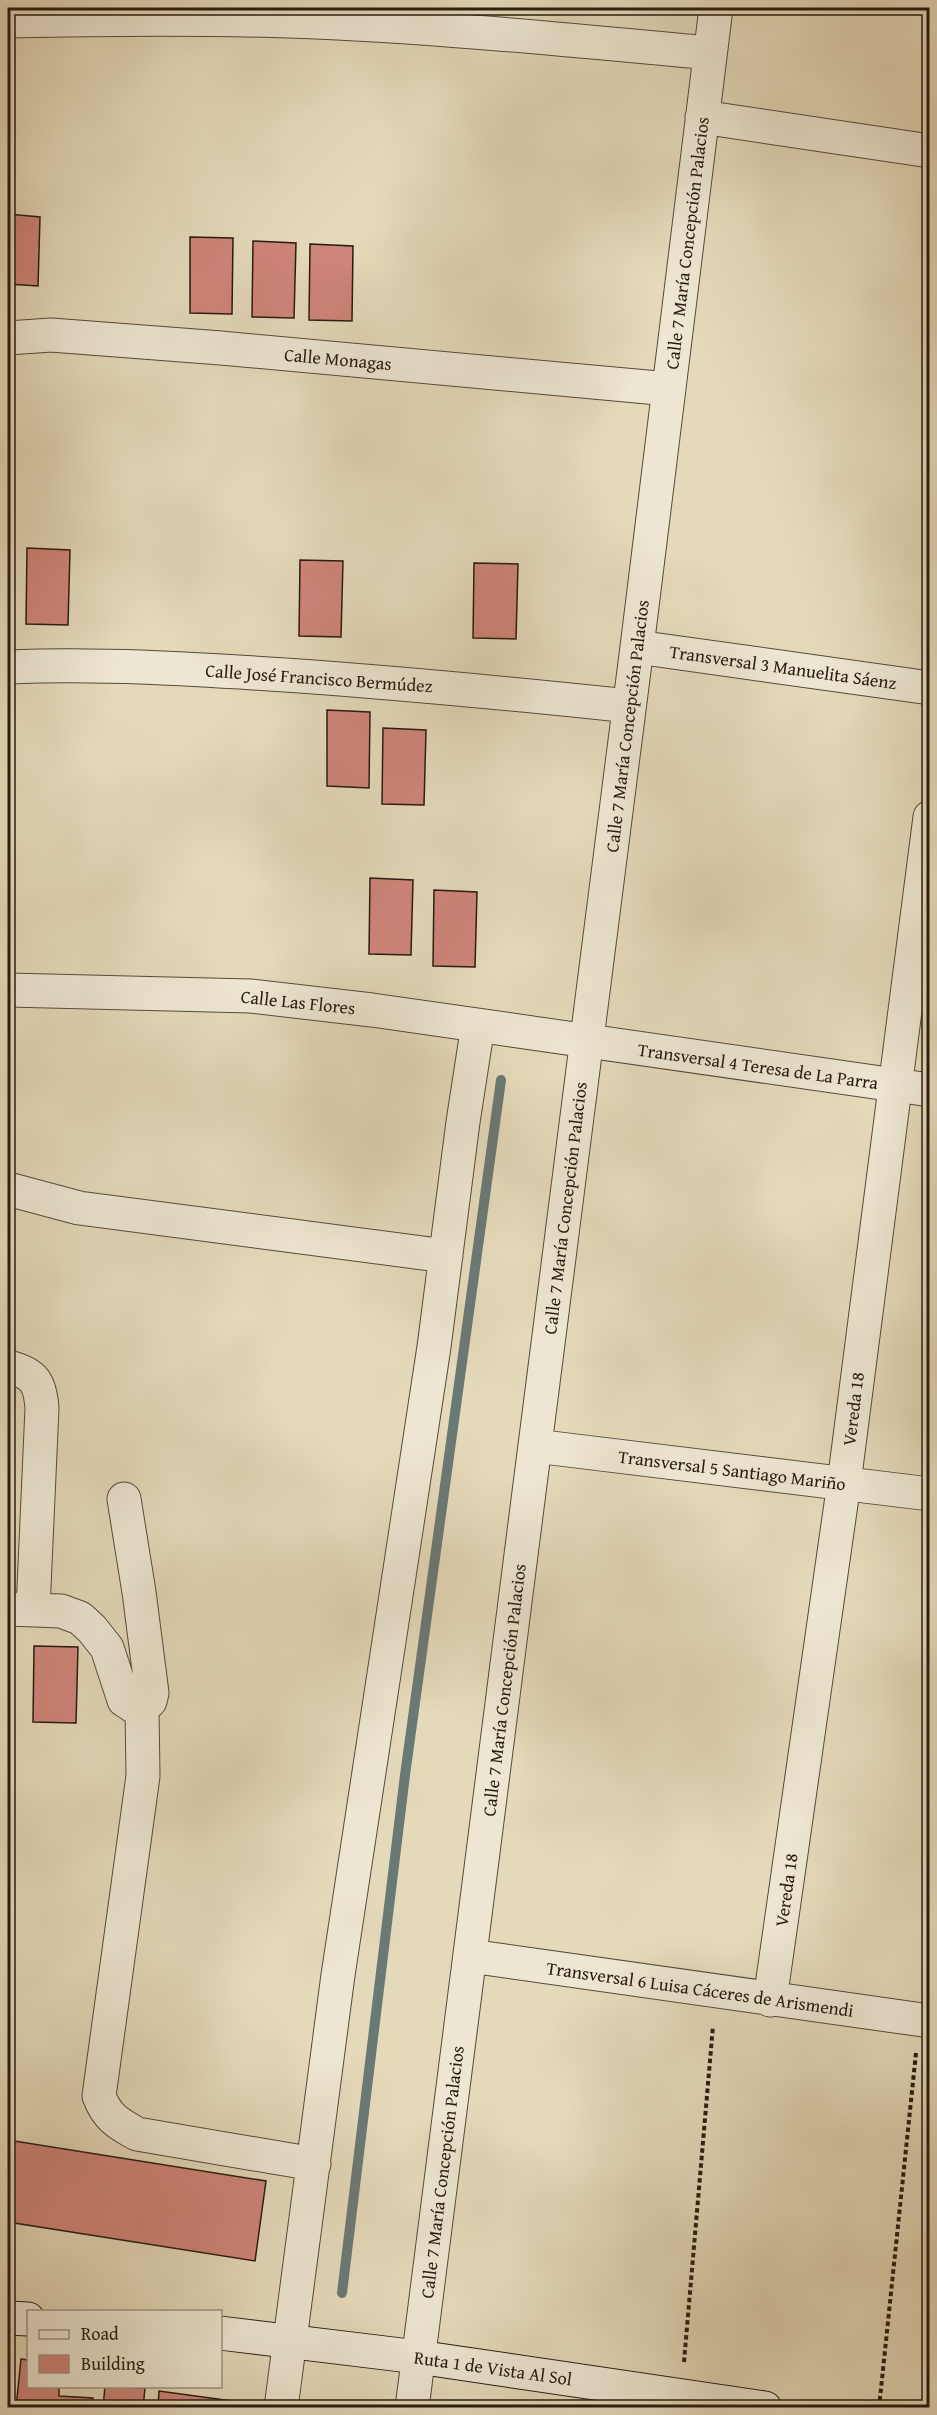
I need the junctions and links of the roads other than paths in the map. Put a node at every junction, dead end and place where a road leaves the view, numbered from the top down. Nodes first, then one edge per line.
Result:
1 (716, 8) edge
2 (8, 21) edge
3 (710, 53) junction
4 (702, 117) junction
5 (930, 151) edge
6 (8, 338) edge
7 (669, 390) junction
8 (638, 646) junction
9 (8, 668) edge
10 (930, 688) edge
11 (630, 706) junction
12 (930, 817) edge
13 (8, 990) edge
14 (478, 1025) junction
15 (586, 1041) junction
16 (896, 1085) junction
17 (930, 1090) edge
18 (8, 1189) edge
19 (446, 1256) junction
20 (8, 1367) edge
21 (535, 1446) junction
22 (844, 1484) junction
23 (930, 1494) edge
24 (124, 1499) dead end
25 (20, 1609) edge
26 (142, 1708) junction
27 (470, 1956) junction
28 (770, 2000) junction
29 (925, 2021) edge
30 (314, 2164) junction
31 (8, 2318) edge
32 (27, 2319) edge
33 (222, 2333) edge
34 (290, 2342) junction
35 (418, 2357) junction
36 (731, 2405) edge
37 (281, 2408) edge
38 (412, 2408) edge
39 (765, 2408) edge

1 - 3 street, Calle 7 María Concepción Palacios
2 - 3 street
3 - 4 street, Calle 7 María Concepción Palacios
4 - 5 street
4 - 7 street, Calle 7 María Concepción Palacios
6 - 7 street, Calle Monagas
7 - 8 street, Calle 7 María Concepción Palacios
8 - 10 street, Transversal 3 Manuelita Sáenz
8 - 11 street, Calle 7 María Concepción Palacios
9 - 11 street, Calle José Francisco Bermúdez
11 - 15 street, Calle 7 María Concepción Palacios
12 - 16 street, Vereda 18
13 - 14 street, Calle Las Flores
14 - 15 street, Calle Las Flores
14 - 19 street
15 - 16 street, Transversal 4 Teresa de La Parra
15 - 21 street, Calle 7 María Concepción Palacios
16 - 17 street, Transversal 4 Teresa de La Parra
16 - 22 street, Vereda 18
18 - 19 street
19 - 30 street
20 - 25 street
21 - 22 street, Transversal 5 Santiago Mariño
21 - 27 street, Calle 7 María Concepción Palacios
22 - 23 street, Transversal 5 Santiago Mariño
22 - 28 street, Vereda 18
24 - 26 street
25 - 26 street
26 - 30 street
27 - 28 street, Transversal 6 Luisa Cáceres de Arismendi
27 - 35 street, Calle 7 María Concepción Palacios
28 - 29 street, Transversal 6 Luisa Cáceres de Arismendi
30 - 34 street
31 - 32 street
33 - 34 street, Ruta 1 de Vista Al Sol
34 - 35 street, Ruta 1 de Vista Al Sol
34 - 37 street
35 - 36 street, Ruta 1 de Vista Al Sol
35 - 38 street, Calle 7 María Concepción Palacios
36 - 39 street, Ruta 1 de Vista Al Sol

